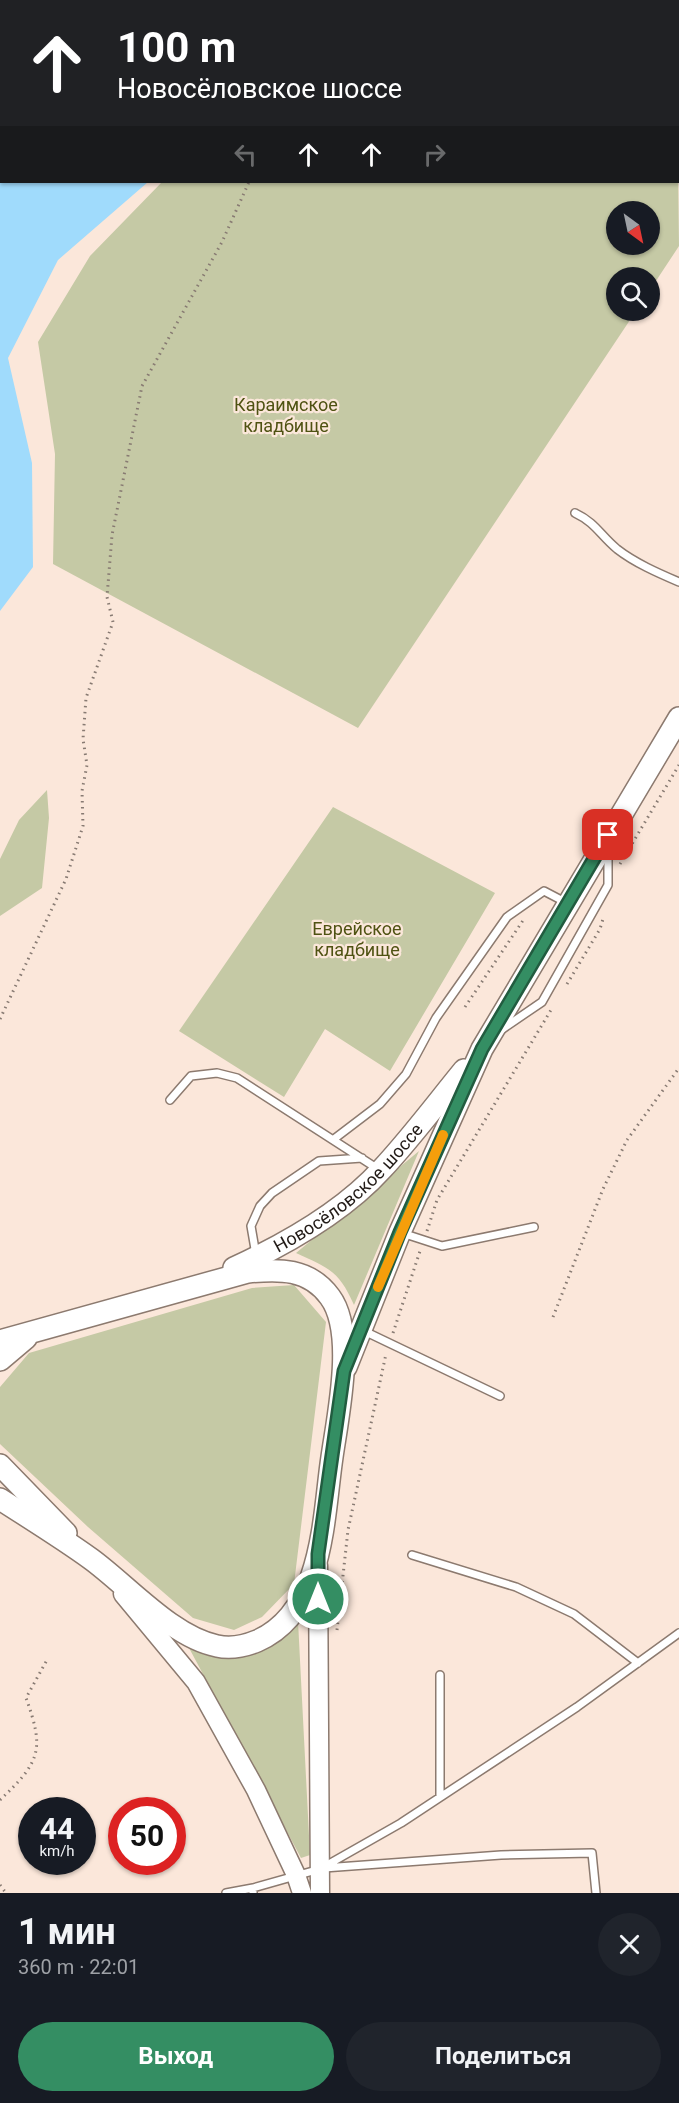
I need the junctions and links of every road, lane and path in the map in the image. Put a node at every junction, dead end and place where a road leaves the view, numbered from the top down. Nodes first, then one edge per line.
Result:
1 (249, 183) edge
2 (575, 513) dead end
3 (679, 582) edge
4 (679, 718) edge
5 (679, 765) edge
6 (608, 835) junction
7 (617, 873) dead end
8 (568, 903) junction
9 (528, 913) dead end
10 (603, 918) dead end
11 (566, 986) dead end
12 (553, 1006) dead end
13 (465, 1007) dead end
14 (0, 1019) edge
15 (484, 1044) junction
16 (679, 1068) edge
17 (170, 1100) dead end
18 (334, 1139) junction
19 (362, 1158) junction
20 (381, 1171) junction
21 (534, 1227) dead end
22 (400, 1232) junction
23 (423, 1241) junction
24 (257, 1257) junction
25 (183, 1289) junction
26 (554, 1317) dead end
27 (68, 1320) junction
28 (361, 1329) junction
29 (0, 1341) edge
30 (390, 1342) junction
31 (0, 1360) edge
32 (344, 1371) junction
33 (500, 1396) dead end
34 (0, 1465) edge
35 (0, 1499) edge
36 (318, 1554) junction
37 (412, 1555) dead end
38 (92, 1560) junction
39 (679, 1633) edge
40 (336, 1636) dead end
41 (47, 1660) dead end
42 (638, 1663) junction
43 (440, 1675) dead end
44 (440, 1797) junction
45 (0, 1800) edge
46 (320, 1869) junction
47 (296, 1875) junction
48 (0, 1885) edge
49 (253, 1890) edge
50 (6, 1893) edge
51 (226, 1893) edge
52 (302, 1893) edge
53 (321, 1893) edge
54 (596, 1893) edge

1 - 14 path
2 - 3 lane
4 - 6 main road, Новосёловское шоссе
5 - 7 path
6 - 8 main road, Новосёловское шоссе
6 - 15 lane
8 - 15 main road, Новосёловское шоссе
8 - 18 lane
9 - 13 path
10 - 11 path
12 - 23 path
15 - 20 main road, Новосёловское шоссе
15 - 22 main road, Новосёловское шоссе
16 - 26 path
17 - 18 lane
18 - 19 lane
19 - 20 lane
19 - 24 lane
20 - 24 main road, Новосёловское шоссе
21 - 23 lane
22 - 23 lane
22 - 28 main road, Новосёловское шоссе
23 - 30 path
24 - 25 main road, Новосёловское шоссе
25 - 27 main road
25 - 32 main road
27 - 29 main road
27 - 31 main road
28 - 30 lane
28 - 32 main road, Новосёловское шоссе
30 - 33 lane
30 - 40 path
32 - 36 main road
34 - 38 main road
35 - 38 main road
36 - 38 main road
36 - 46 main road
37 - 42 lane
38 - 47 main road
39 - 42 lane
41 - 45 path
42 - 44 lane
43 - 44 lane
44 - 46 lane
46 - 47 lane
46 - 53 main road
46 - 54 lane
47 - 49 lane
47 - 52 main road
48 - 50 path
49 - 51 lane

